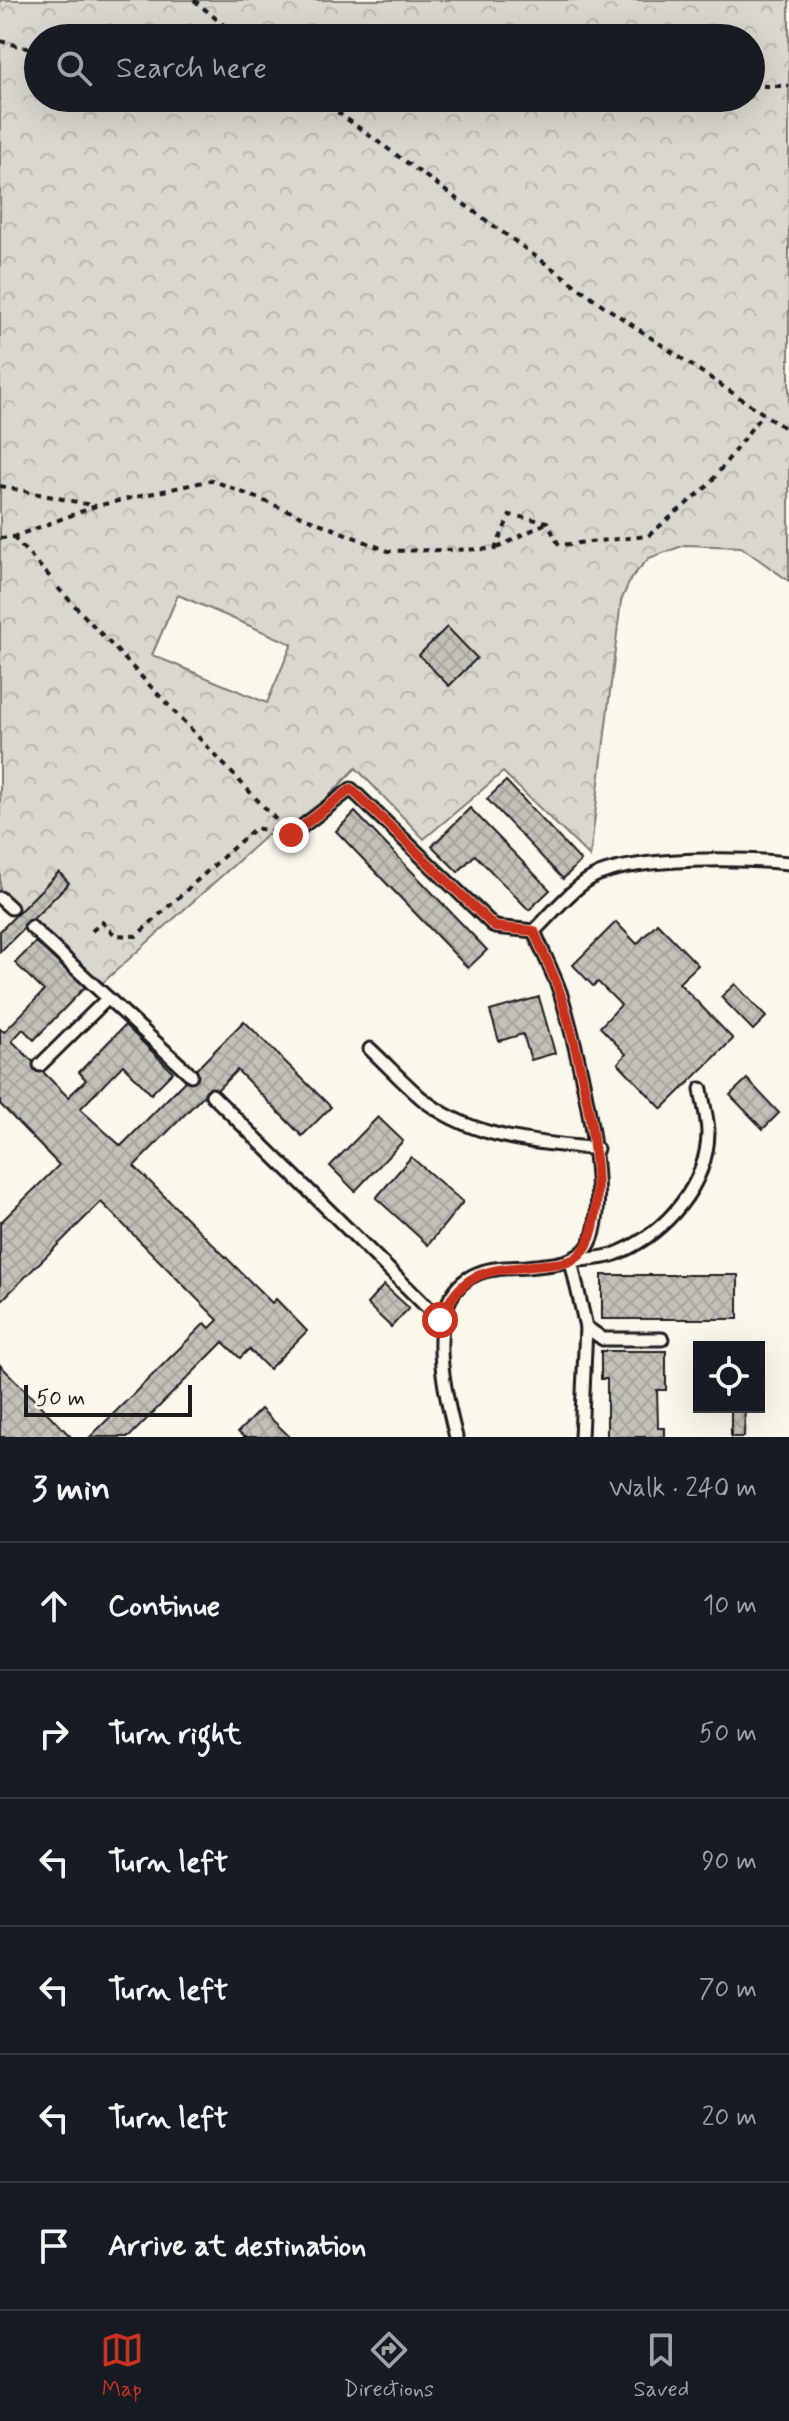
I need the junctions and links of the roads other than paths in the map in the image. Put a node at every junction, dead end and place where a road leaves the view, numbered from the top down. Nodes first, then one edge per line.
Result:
1 (291, 835) road end
2 (789, 863) edge
3 (0, 898) edge
4 (11, 908) dead end
5 (31, 927) dead end
6 (534, 931) junction
7 (108, 998) junction
8 (370, 1049) dead end
9 (40, 1065) dead end
10 (191, 1075) dead end
11 (701, 1089) dead end
12 (212, 1095) dead end
13 (597, 1149) junction
14 (571, 1261) junction
15 (440, 1320) junction
16 (586, 1327) junction
17 (662, 1339) dead end
18 (456, 1437) edge
19 (581, 1437) edge

1 - 6 lane
2 - 6 lane
3 - 4 lane
5 - 7 lane
6 - 13 lane
7 - 9 lane
7 - 10 lane
8 - 13 lane
11 - 14 lane
12 - 15 lane
13 - 14 lane
14 - 15 lane
14 - 16 lane
15 - 18 lane
16 - 17 lane
16 - 19 lane

